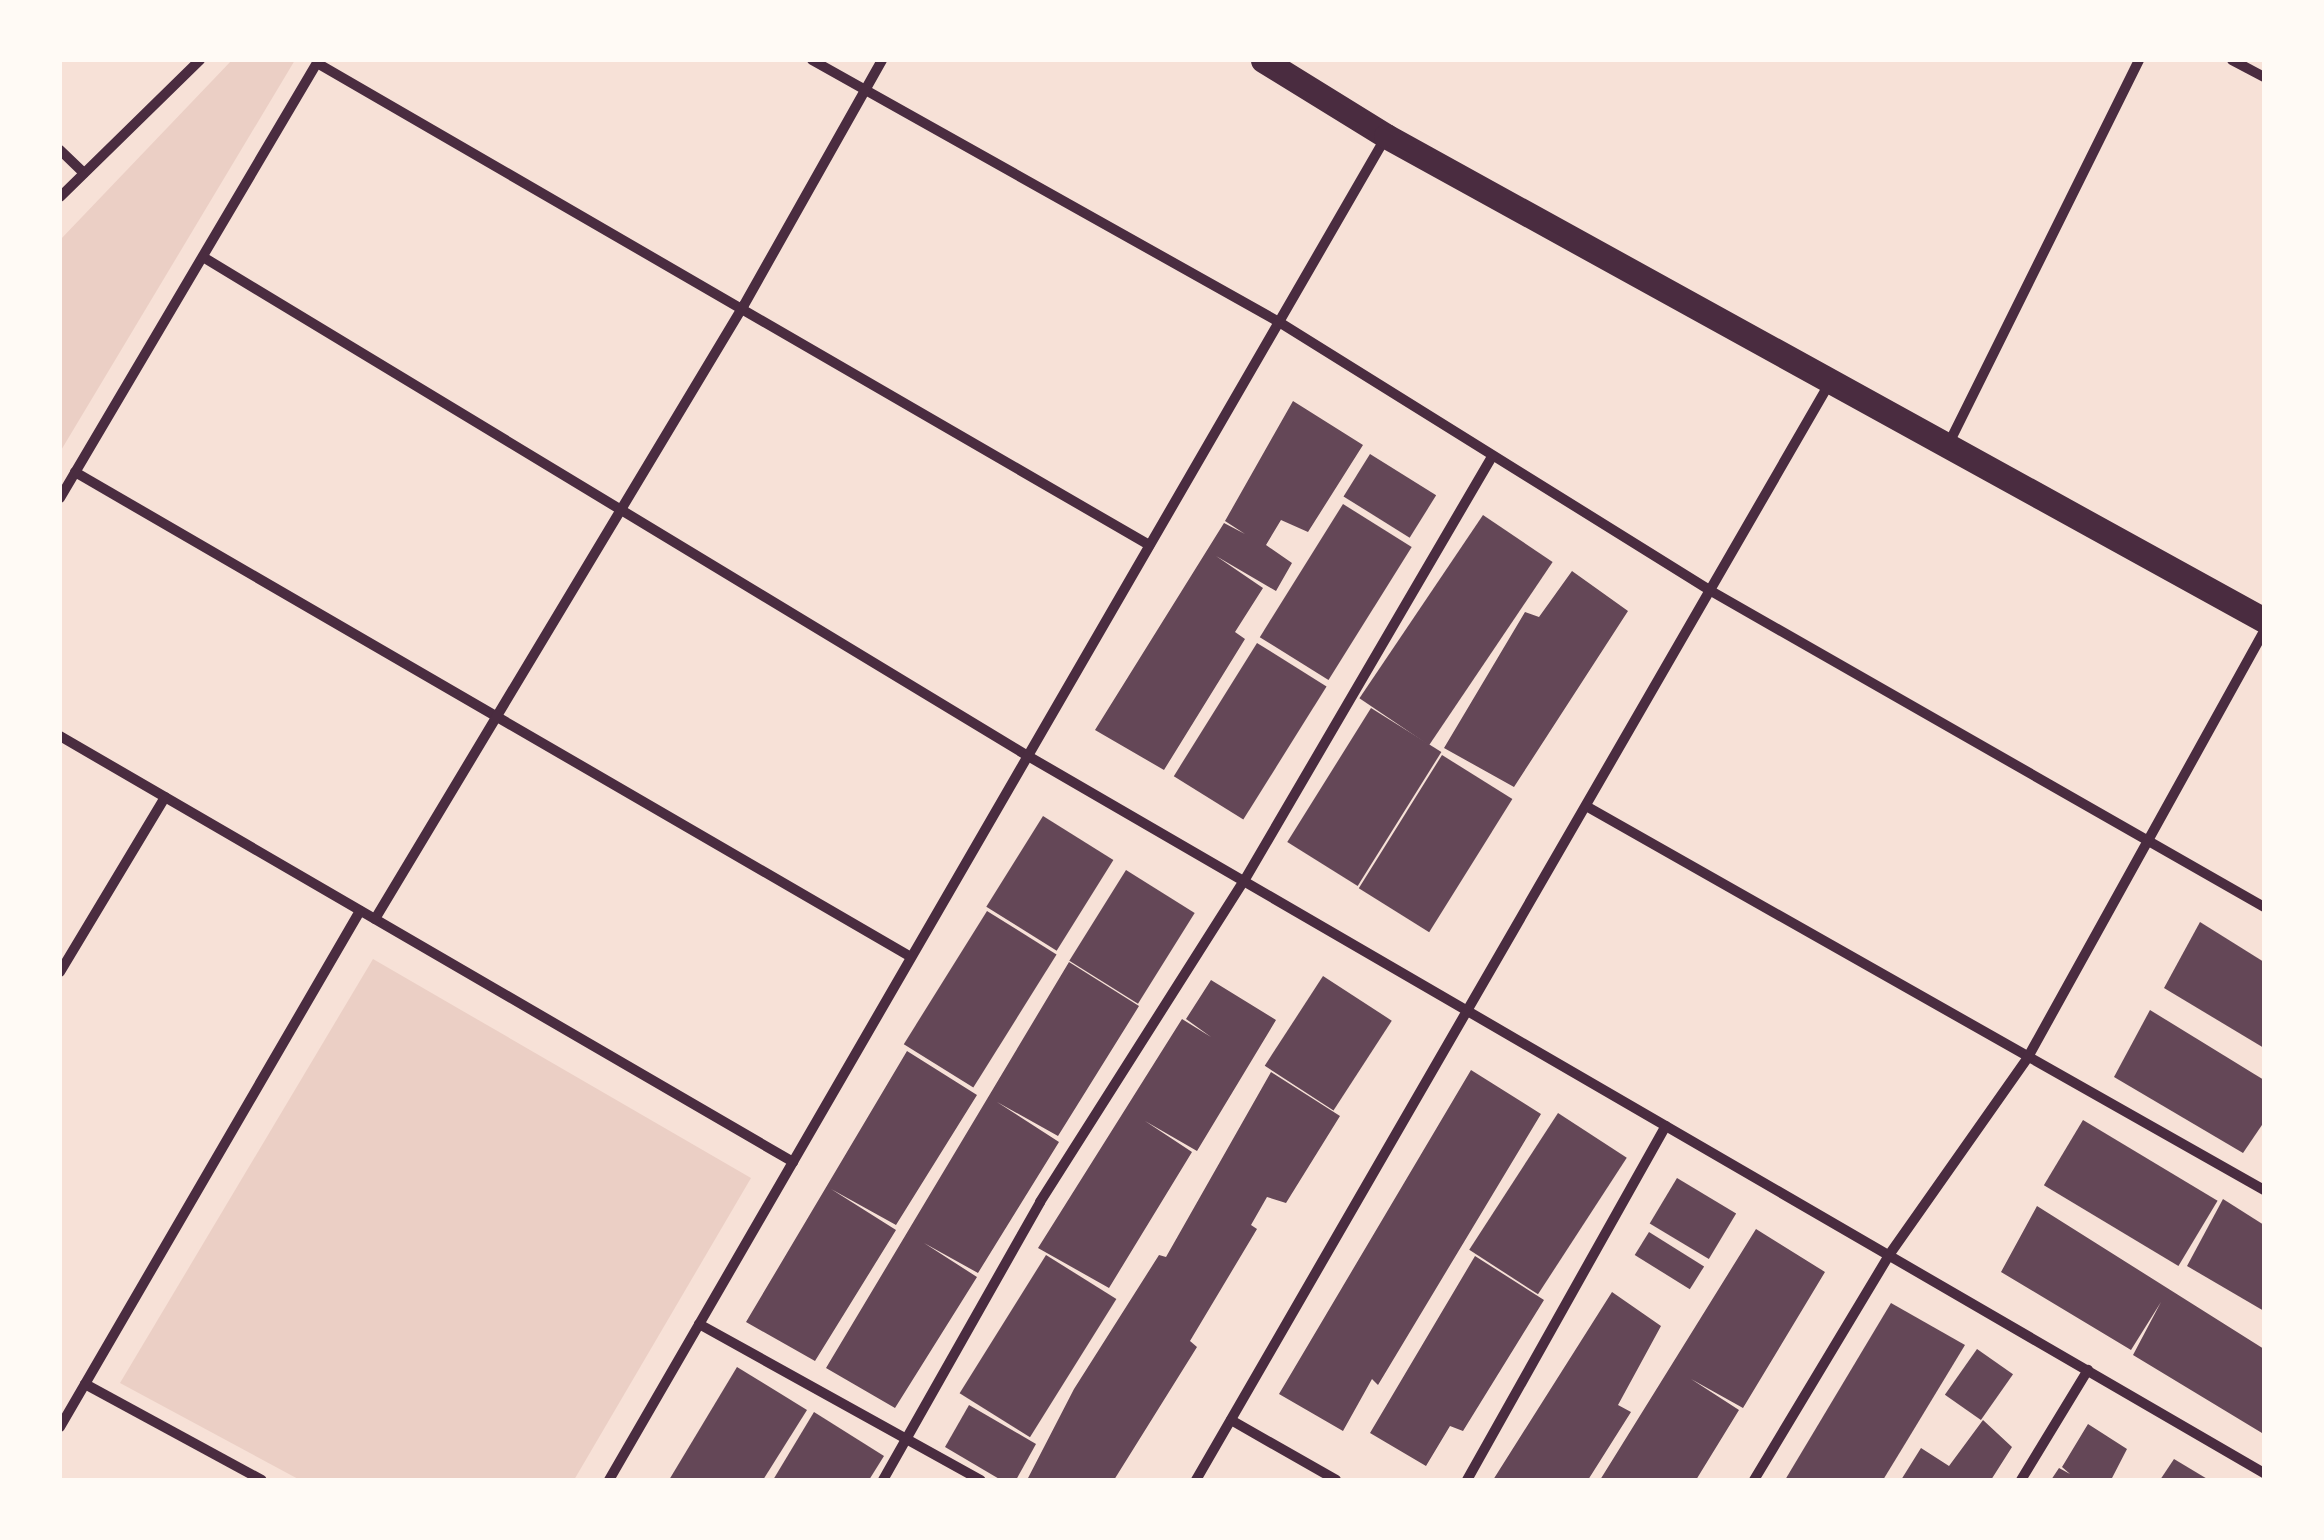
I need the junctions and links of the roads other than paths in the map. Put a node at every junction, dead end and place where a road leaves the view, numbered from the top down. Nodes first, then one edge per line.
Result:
1 (200, 60) edge
2 (812, 60) edge
3 (882, 60) edge
4 (1264, 60) edge
5 (2138, 60) edge
6 (2232, 60) edge
7 (318, 61) edge
8 (2264, 77) edge
9 (864, 92) junction
10 (1386, 136) junction
11 (60, 150) edge
12 (84, 173) junction
13 (60, 197) edge
14 (202, 256) junction
15 (744, 306) junction
16 (1279, 322) junction
17 (1829, 384) junction
18 (1948, 446) junction
19 (1492, 456) junction
20 (75, 472) junction
21 (60, 498) edge
22 (618, 510) junction
23 (1149, 545) junction
24 (1711, 590) junction
25 (2264, 620) edge
26 (2264, 632) edge
27 (495, 717) junction
28 (60, 736) edge
29 (1028, 756) junction
30 (165, 798) junction
31 (1586, 806) junction
32 (2151, 842) junction
33 (1244, 881) junction
34 (2264, 906) edge
35 (360, 911) junction
36 (374, 919) junction
37 (911, 957) junction
38 (60, 972) edge
39 (1468, 1010) junction
40 (2028, 1057) junction
41 (1666, 1126) junction
42 (793, 1162) junction
43 (2264, 1190) edge
44 (1890, 1255) junction
45 (699, 1324) junction
46 (2088, 1370) junction
47 (85, 1384) junction
48 (1231, 1420) junction
49 (60, 1427) edge
50 (906, 1439) junction
51 (2264, 1473) edge
52 (262, 1480) edge
53 (609, 1480) edge
54 (883, 1480) edge
55 (980, 1480) edge
56 (1196, 1480) edge
57 (1336, 1480) edge
58 (1467, 1480) edge
59 (1754, 1480) edge
60 (2020, 1480) edge

1 - 12 street
2 - 9 street
3 - 9 street
4 - 10 main road
5 - 18 street
6 - 8 street
7 - 14 street
7 - 15 street
9 - 15 street
9 - 16 street
10 - 16 street
10 - 17 main road
11 - 12 street
12 - 13 street
14 - 20 street
14 - 22 street
15 - 22 street
15 - 23 street
16 - 19 street
16 - 23 street
17 - 18 main road
17 - 24 street
18 - 25 main road
19 - 24 street
19 - 33 street
20 - 21 street
20 - 27 street
22 - 27 street
22 - 29 street
23 - 29 street
24 - 31 street
24 - 32 street
26 - 32 street
27 - 36 street
27 - 37 street
28 - 30 street
29 - 33 street
29 - 37 street
30 - 35 street
30 - 38 street
31 - 39 street
31 - 40 street
32 - 34 street
32 - 40 street
33 - 39 street
33 - 50 street
35 - 36 street
35 - 47 street
36 - 42 street
37 - 42 street
39 - 41 street
39 - 48 street
40 - 43 street
40 - 44 street
41 - 44 street
41 - 58 street
42 - 45 street
44 - 46 street
44 - 59 street
45 - 50 street
45 - 53 street
46 - 51 street
46 - 60 street
47 - 49 street
47 - 52 street
48 - 56 street
48 - 57 street
50 - 54 street
50 - 55 street

